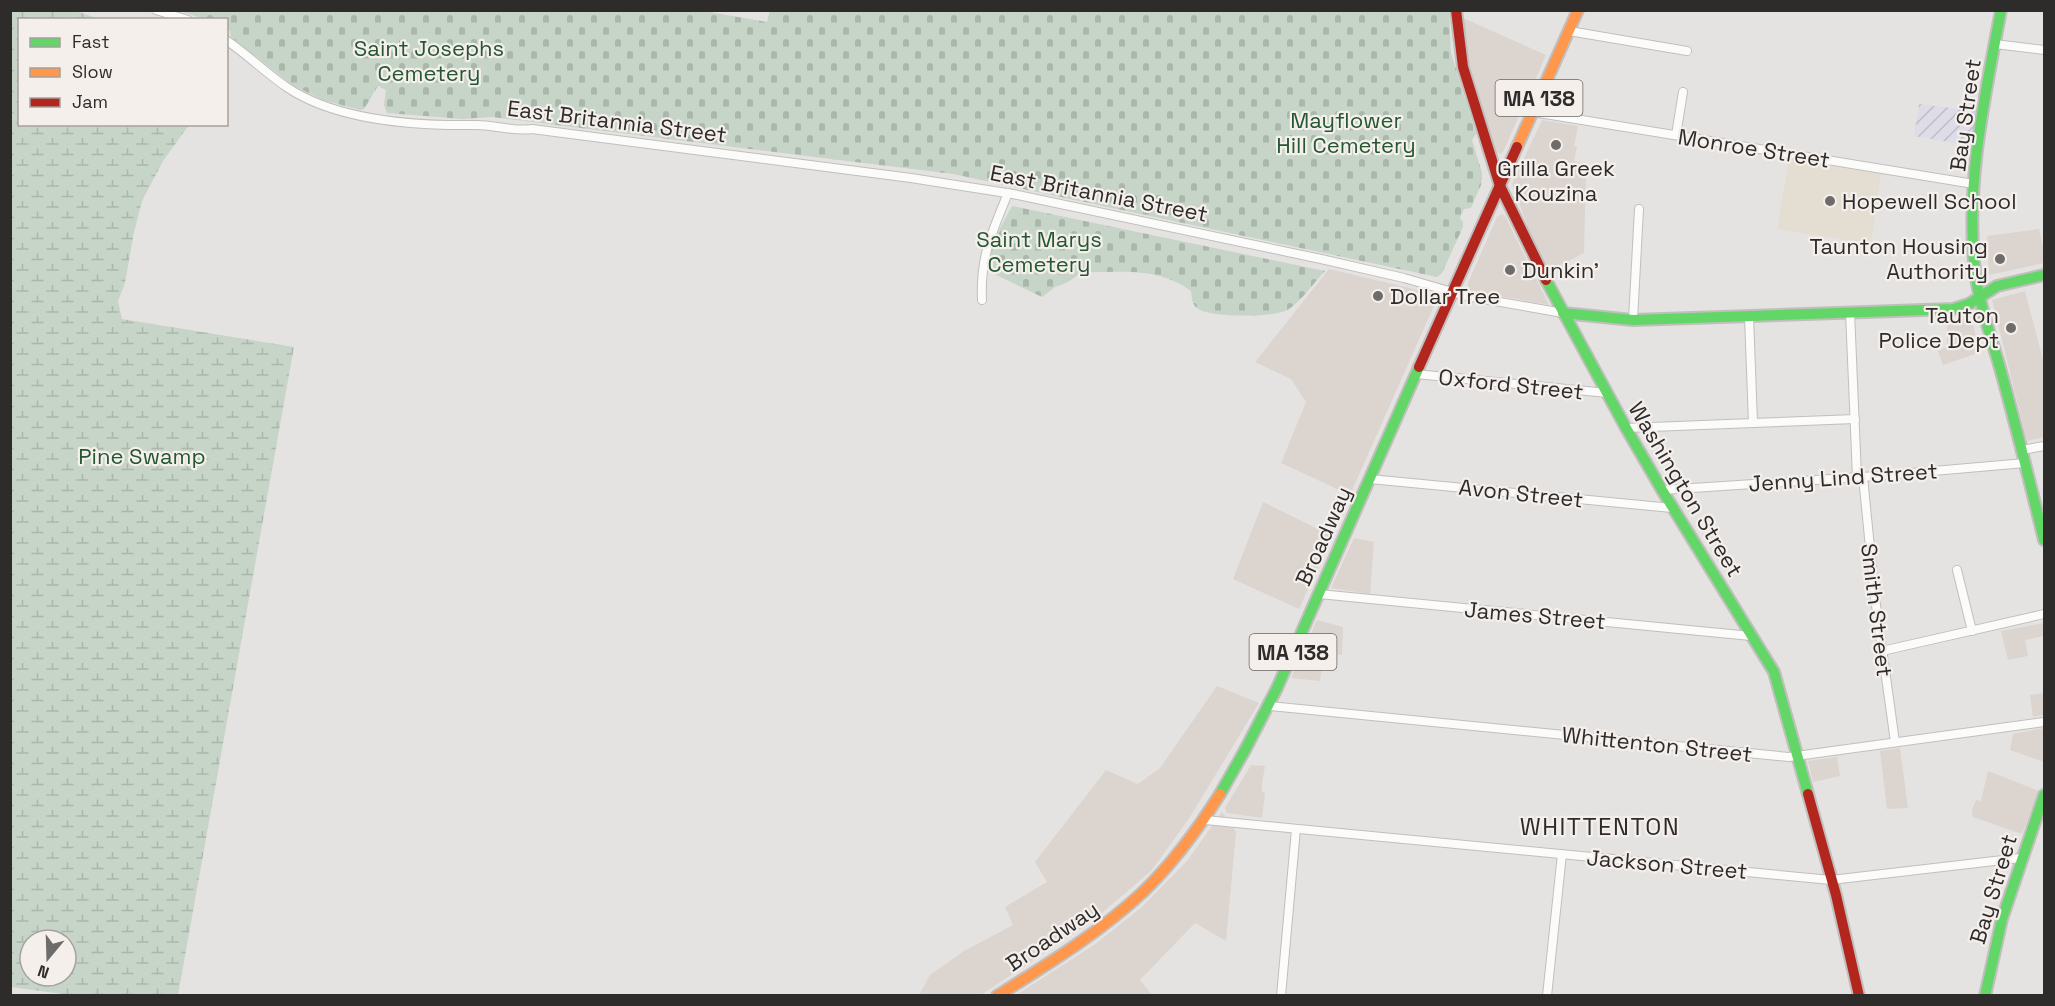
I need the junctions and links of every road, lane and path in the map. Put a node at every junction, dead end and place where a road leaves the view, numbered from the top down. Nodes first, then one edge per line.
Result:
1 (156, 10) edge
2 (1456, 10) edge
3 (1578, 10) edge
4 (2001, 10) edge
5 (182, 18) edge
6 (1569, 31) junction
7 (228, 42) edge
8 (1995, 44) junction
9 (2044, 50) edge
10 (1687, 51) dead end
11 (1683, 92) dead end
12 (1533, 112) junction
13 (1676, 135) junction
14 (1974, 184) junction
15 (1500, 186) junction
16 (1008, 193) junction
17 (1639, 209) dead end
18 (2044, 275) edge
19 (1452, 292) junction
20 (1979, 297) junction
21 (982, 300) dead end
22 (1850, 312) junction
23 (1563, 313) junction
24 (1749, 316) junction
25 (1633, 320) junction
26 (1416, 374) junction
27 (1606, 393) junction
28 (1855, 419) junction
29 (1753, 423) junction
30 (1626, 428) junction
31 (2044, 446) edge
32 (2022, 450) junction
33 (2025, 463) junction
34 (1860, 477) junction
35 (1370, 478) junction
36 (1662, 490) junction
37 (1672, 508) junction
38 (2044, 540) edge
39 (1957, 570) dead end
40 (1319, 594) junction
41 (2044, 614) edge
42 (1971, 631) junction
43 (1751, 636) junction
44 (1882, 651) junction
45 (1269, 706) junction
46 (2044, 722) edge
47 (1895, 742) junction
48 (1797, 756) junction
49 (2044, 795) edge
50 (1205, 820) junction
51 (1296, 829) junction
52 (1563, 854) junction
53 (2020, 858) junction
54 (1831, 880) junction
55 (997, 996) edge
56 (1281, 996) edge
57 (1547, 996) edge
58 (1859, 996) edge
59 (1984, 996) edge

1 - 5 street
2 - 15 main road, Washington Street
3 - 6 main road, Broadway / MA 138
4 - 8 main road, Bay Street
6 - 10 street
6 - 12 main road, Broadway / MA 138
7 - 16 street, East Britannia Street
8 - 9 street
8 - 14 main road, Bay Street
11 - 13 street
12 - 13 street, Monroe Street
12 - 15 main road, Broadway / MA 138
13 - 14 street, Monroe Street
14 - 20 main road, Bay Street
15 - 19 main road, Broadway / MA 138
15 - 23 main road, Washington Street
16 - 19 street, East Britannia Street
16 - 21 street
17 - 25 street
18 - 20 main road, East Britannia Street
19 - 23 street, East Britannia Street
19 - 26 main road, Broadway / MA 138
20 - 22 main road, East Britannia Street
20 - 32 main road, Bay Street
22 - 24 main road, East Britannia Street
22 - 28 street, Smith Street
23 - 25 main road, East Britannia Street
23 - 27 main road, Washington Street
24 - 25 main road, East Britannia Street
24 - 29 street
26 - 27 street, Oxford Street
26 - 35 main road, Broadway / MA 138
27 - 30 main road, Washington Street
28 - 29 street
28 - 34 street, Smith Street
29 - 30 street
30 - 36 main road, Washington Street
31 - 32 street
32 - 33 main road, Bay Street
33 - 34 street, Jenny Lind Street
33 - 38 main road, Bay Street
34 - 36 street, Jenny Lind Street
34 - 44 street, Smith Street
35 - 37 street, Avon Street
35 - 40 main road, Broadway / MA 138
36 - 37 main road, Washington Street
37 - 43 main road, Washington Street
39 - 42 street
40 - 43 street, James Street
40 - 45 main road, Broadway / MA 138
41 - 42 street
42 - 44 street
43 - 48 main road, Washington Street
44 - 47 street, Smith Street
45 - 48 street, Whittenton Street
45 - 50 main road, Broadway / MA 138
46 - 47 street, Whittenton Street
47 - 48 street, Whittenton Street
48 - 54 main road, Washington Street
49 - 53 main road, Bay Street
50 - 51 street, Jackson Street
50 - 55 main road, Broadway / MA 138
51 - 52 street, Jackson Street
51 - 56 street
52 - 54 street, Jackson Street
52 - 57 street
53 - 54 street, Jackson Street
53 - 59 main road, Bay Street
54 - 58 main road, Washington Street

